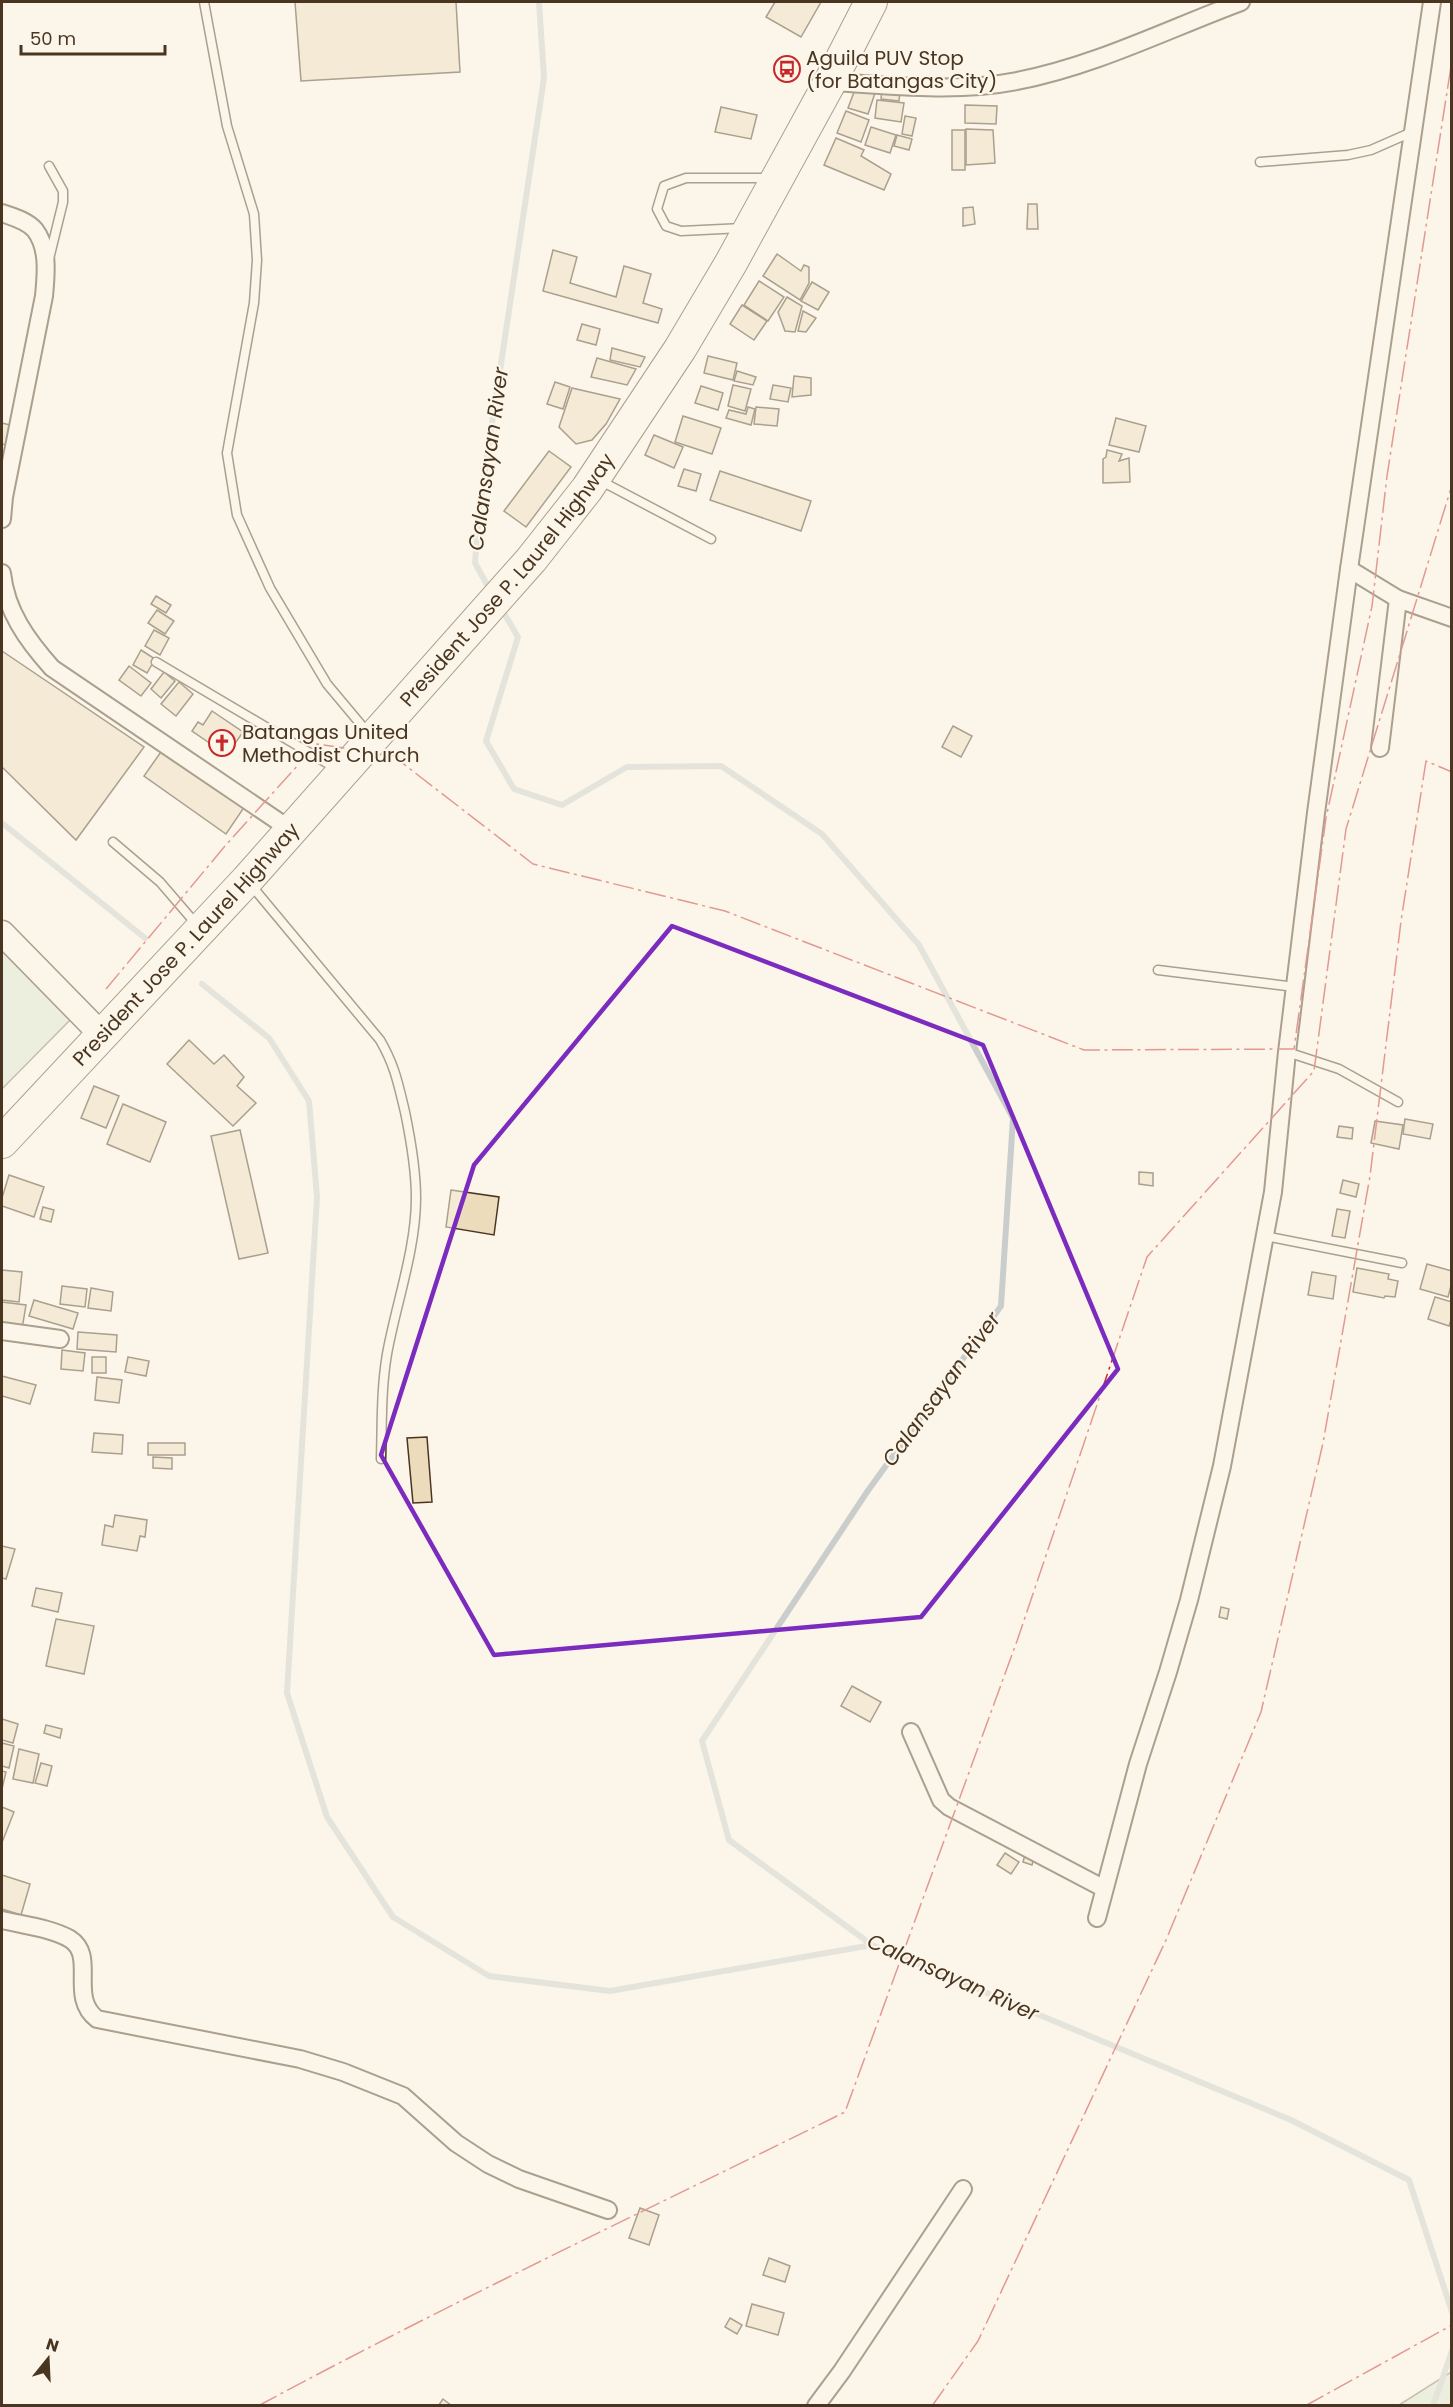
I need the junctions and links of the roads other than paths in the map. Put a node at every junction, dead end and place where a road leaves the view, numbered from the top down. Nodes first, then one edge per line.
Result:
1 (204, 2) edge
2 (871, 2) edge
3 (1241, 2) edge
4 (1432, 2) edge
5 (830, 82) junction
6 (1413, 132) junction
7 (1260, 162) dead end
8 (49, 166) dead end
9 (778, 177) junction
10 (2, 213) edge
11 (751, 227) junction
12 (47, 268) junction
13 (595, 478) junction
14 (2, 519) edge
15 (711, 539) dead end
16 (1349, 569) junction
17 (2, 573) edge
18 (1398, 599) junction
19 (1452, 618) edge
20 (156, 662) dead end
21 (372, 738) junction
22 (1380, 748) dead end
23 (342, 772) junction
24 (291, 830) junction
25 (113, 842) dead end
26 (247, 880) junction
27 (201, 930) junction
28 (2, 933) edge
29 (1158, 970) dead end
30 (1295, 987) junction
31 (101, 1034) junction
32 (1287, 1052) junction
33 (1398, 1102) dead end
34 (2, 1142) edge
35 (1265, 1236) junction
36 (1402, 1263) dead end
37 (2, 1330) edge
38 (60, 1339) dead end
39 (381, 1459) dead end
40 (911, 1732) dead end
41 (1103, 1888) junction
42 (1097, 1918) dead end
43 (2, 1920) edge
44 (963, 2189) dead end
45 (608, 2210) dead end
46 (816, 2406) edge

1 - 21 lane
2 - 5 highway, President Jose P. Laurel Highway
3 - 5 street
4 - 6 street
5 - 9 highway, President Jose P. Laurel Highway
6 - 7 lane
6 - 16 street
8 - 12 lane
9 - 11 highway, President Jose P. Laurel Highway
9 - 11 lane
10 - 12 street
11 - 13 highway, President Jose P. Laurel Highway
12 - 14 street
13 - 15 lane
13 - 21 highway, President Jose P. Laurel Highway
16 - 18 street
16 - 30 street
17 - 24 street
18 - 19 street
18 - 22 street
20 - 23 lane
21 - 23 highway, President Jose P. Laurel Highway
23 - 24 highway, President Jose P. Laurel Highway
24 - 26 highway, President Jose P. Laurel Highway
25 - 27 lane
26 - 27 highway, President Jose P. Laurel Highway
26 - 39 lane
27 - 31 highway, President Jose P. Laurel Highway
28 - 31 street
29 - 30 lane
30 - 32 street
31 - 34 highway, President Jose P. Laurel Highway
32 - 33 lane
32 - 35 street
35 - 36 lane
35 - 41 street
37 - 38 street
40 - 41 street
41 - 42 street
43 - 45 street
44 - 46 street

